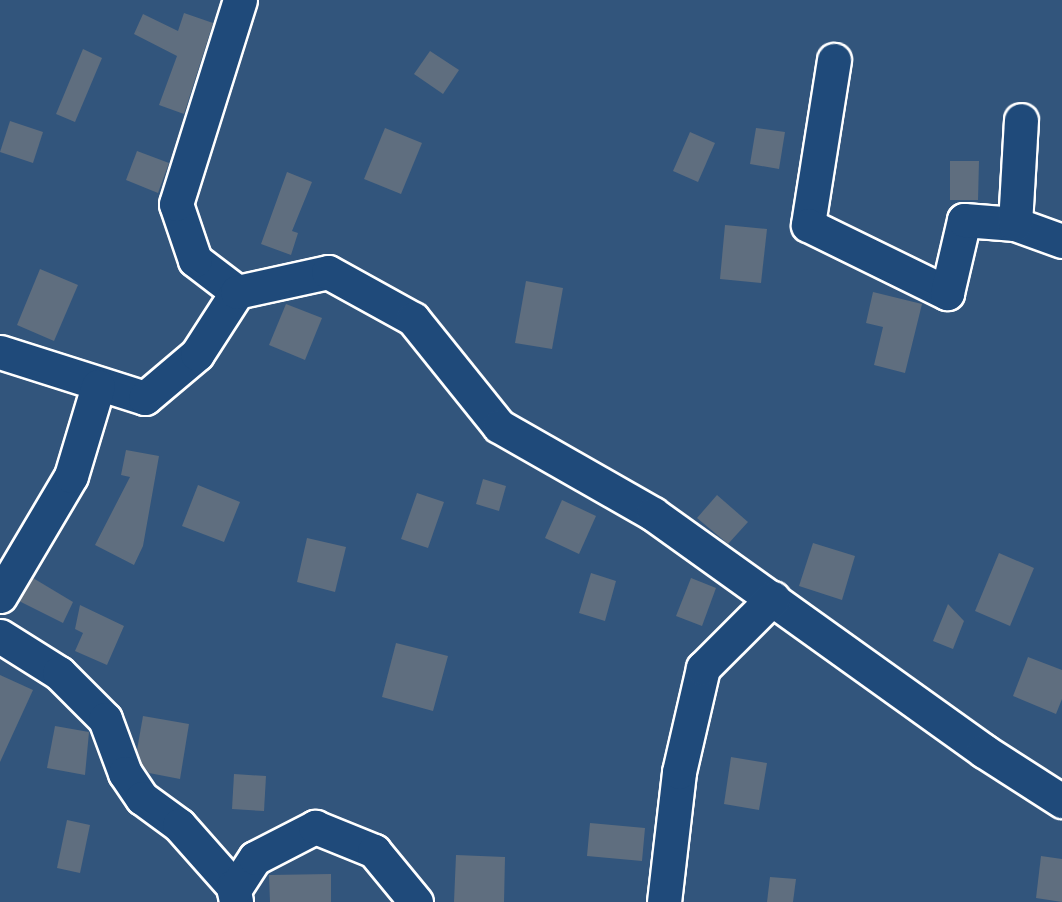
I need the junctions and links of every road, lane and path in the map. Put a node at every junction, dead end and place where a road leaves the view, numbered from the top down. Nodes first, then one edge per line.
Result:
1 (240, 0) edge
2 (834, 60) dead end
3 (1021, 120) dead end
4 (1015, 224) junction
5 (1062, 241) edge
6 (237, 292) junction
7 (0, 352) edge
8 (98, 386) junction
9 (0, 596) edge
10 (773, 598) junction
11 (0, 636) edge
12 (1062, 801) edge
13 (235, 896) edge
14 (416, 902) edge
15 (664, 902) edge

1 - 6 street
2 - 4 street
3 - 4 street
4 - 5 street
6 - 8 street
6 - 10 street
7 - 8 street
8 - 9 street
10 - 12 street
10 - 15 street
11 - 13 street
13 - 14 street

